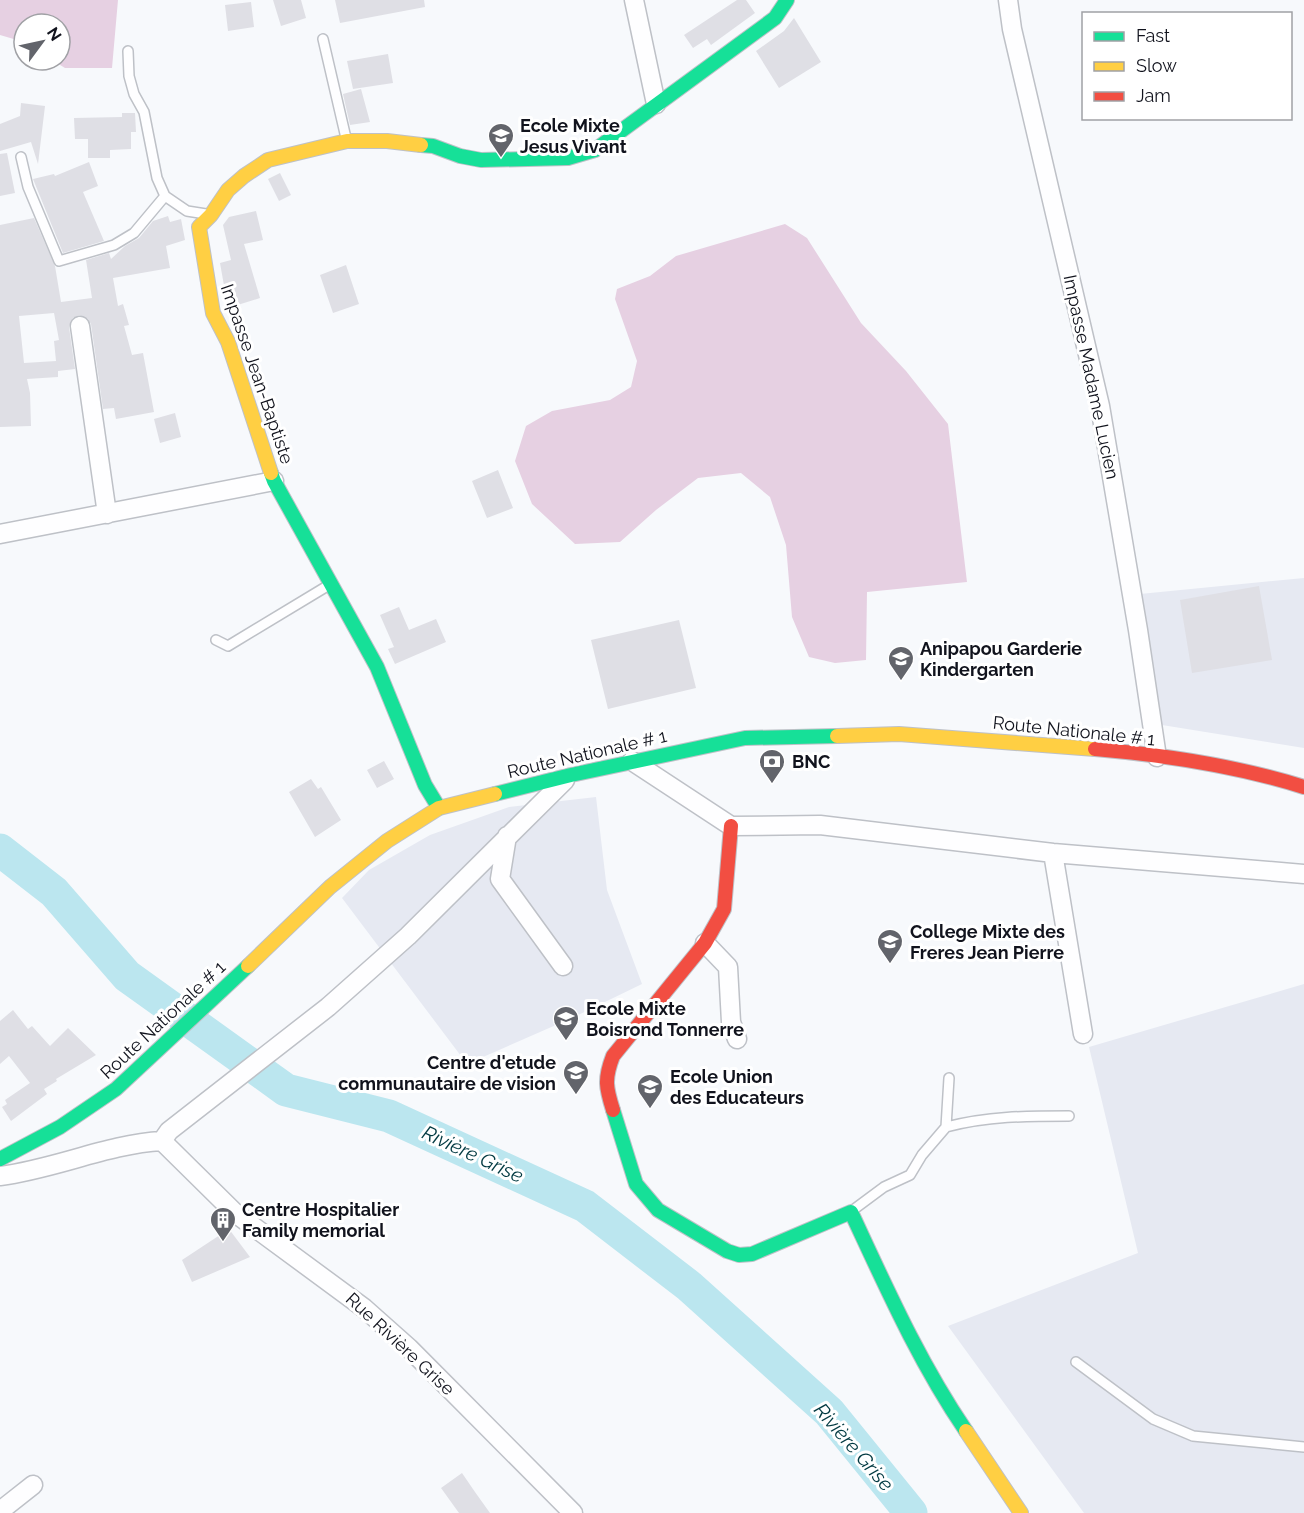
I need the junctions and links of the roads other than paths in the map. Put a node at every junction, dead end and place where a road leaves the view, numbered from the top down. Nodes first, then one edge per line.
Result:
1 (634, 0) edge
2 (787, 0) edge
3 (1008, 0) edge
4 (323, 39) dead end
5 (128, 51) dead end
6 (656, 104) junction
7 (347, 141) junction
8 (21, 157) dead end
9 (165, 196) junction
10 (211, 215) junction
11 (80, 326) dead end
12 (274, 481) junction
13 (107, 514) junction
14 (0, 534) edge
15 (331, 584) junction
16 (216, 640) dead end
17 (1156, 757) junction
18 (632, 760) junction
19 (571, 775) junction
20 (1304, 787) edge
21 (440, 808) junction
22 (731, 826) junction
23 (507, 836) junction
24 (1053, 853) junction
25 (1304, 874) edge
26 (705, 943) junction
27 (563, 966) dead end
28 (1083, 1034) dead end
29 (737, 1040) dead end
30 (949, 1078) dead end
31 (1069, 1116) dead end
32 (946, 1128) junction
33 (165, 1136) junction
34 (0, 1159) edge
35 (0, 1176) edge
36 (851, 1212) junction
37 (1076, 1362) dead end
38 (1304, 1447) edge
39 (33, 1485) dead end
40 (0, 1511) edge
41 (571, 1512) edge
42 (1021, 1513) edge

1 - 6 street
2 - 6 street, Impasse Jean-Baptiste
3 - 17 street, Impasse Madame Lucien
4 - 7 lane
5 - 9 lane
6 - 7 street, Impasse Jean-Baptiste
7 - 10 street, Impasse Jean-Baptiste
8 - 9 lane
9 - 10 lane
10 - 12 street, Impasse Jean-Baptiste
11 - 13 street
12 - 13 street
12 - 15 street, Impasse Jean-Baptiste
13 - 14 street
15 - 16 lane
15 - 21 street, Impasse Jean-Baptiste
17 - 18 street, Route Nationale # 1
17 - 20 street, Route Nationale # 1
18 - 19 street, Route Nationale # 1
18 - 22 street
19 - 21 street, Route Nationale # 1
19 - 23 street
21 - 34 street, Route Nationale # 1
22 - 24 street
22 - 26 street
23 - 27 street
23 - 33 street
24 - 25 street
24 - 28 street
26 - 29 street
26 - 36 street
30 - 32 lane
31 - 32 lane
32 - 36 lane
33 - 35 street
33 - 41 street, Rue Rivière Grise
36 - 42 street
37 - 38 lane
39 - 40 street

